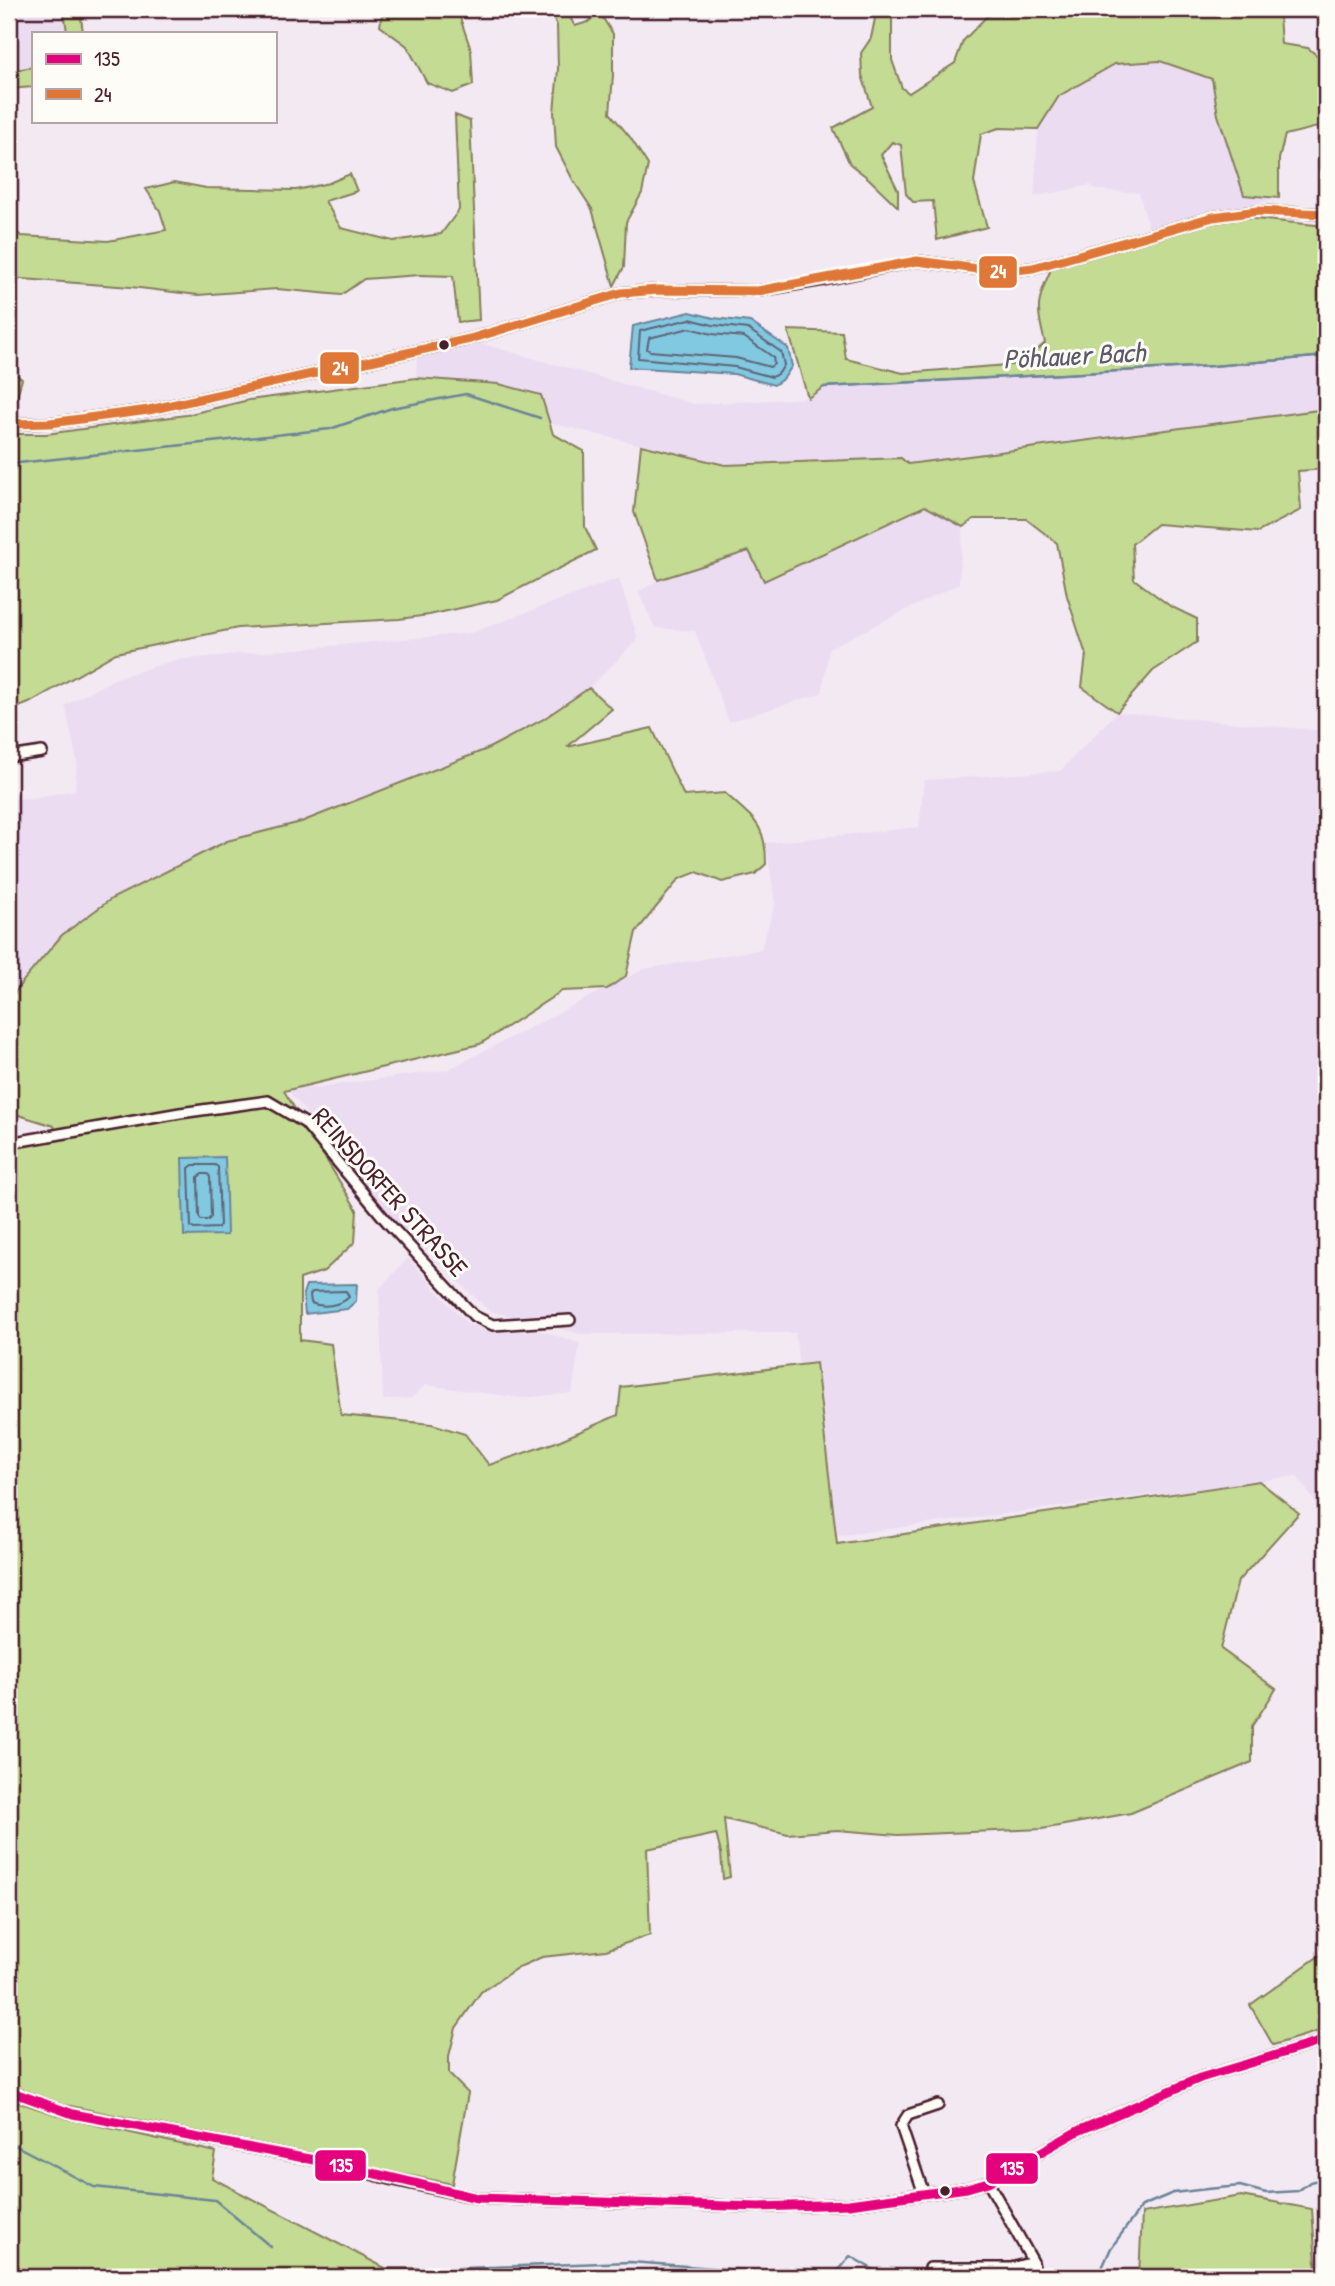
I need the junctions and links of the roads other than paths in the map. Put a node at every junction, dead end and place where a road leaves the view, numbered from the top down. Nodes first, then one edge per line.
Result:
1 (1326, 214) edge
2 (9, 424) edge
3 (41, 752) dead end
4 (9, 757) edge
5 (9, 1143) edge
6 (570, 1320) dead end
7 (1326, 2040) edge
8 (9, 2091) edge
9 (938, 2105) dead end
10 (988, 2182) junction
11 (920, 2195) junction
12 (1033, 2262) junction
13 (930, 2268) dead end
14 (1036, 2277) edge

1 - 2 street
3 - 4 street
5 - 6 street, REINSDORFER STRASSE
7 - 10 street
8 - 11 street
9 - 11 street
10 - 11 street
10 - 12 street
12 - 13 street
12 - 14 street

